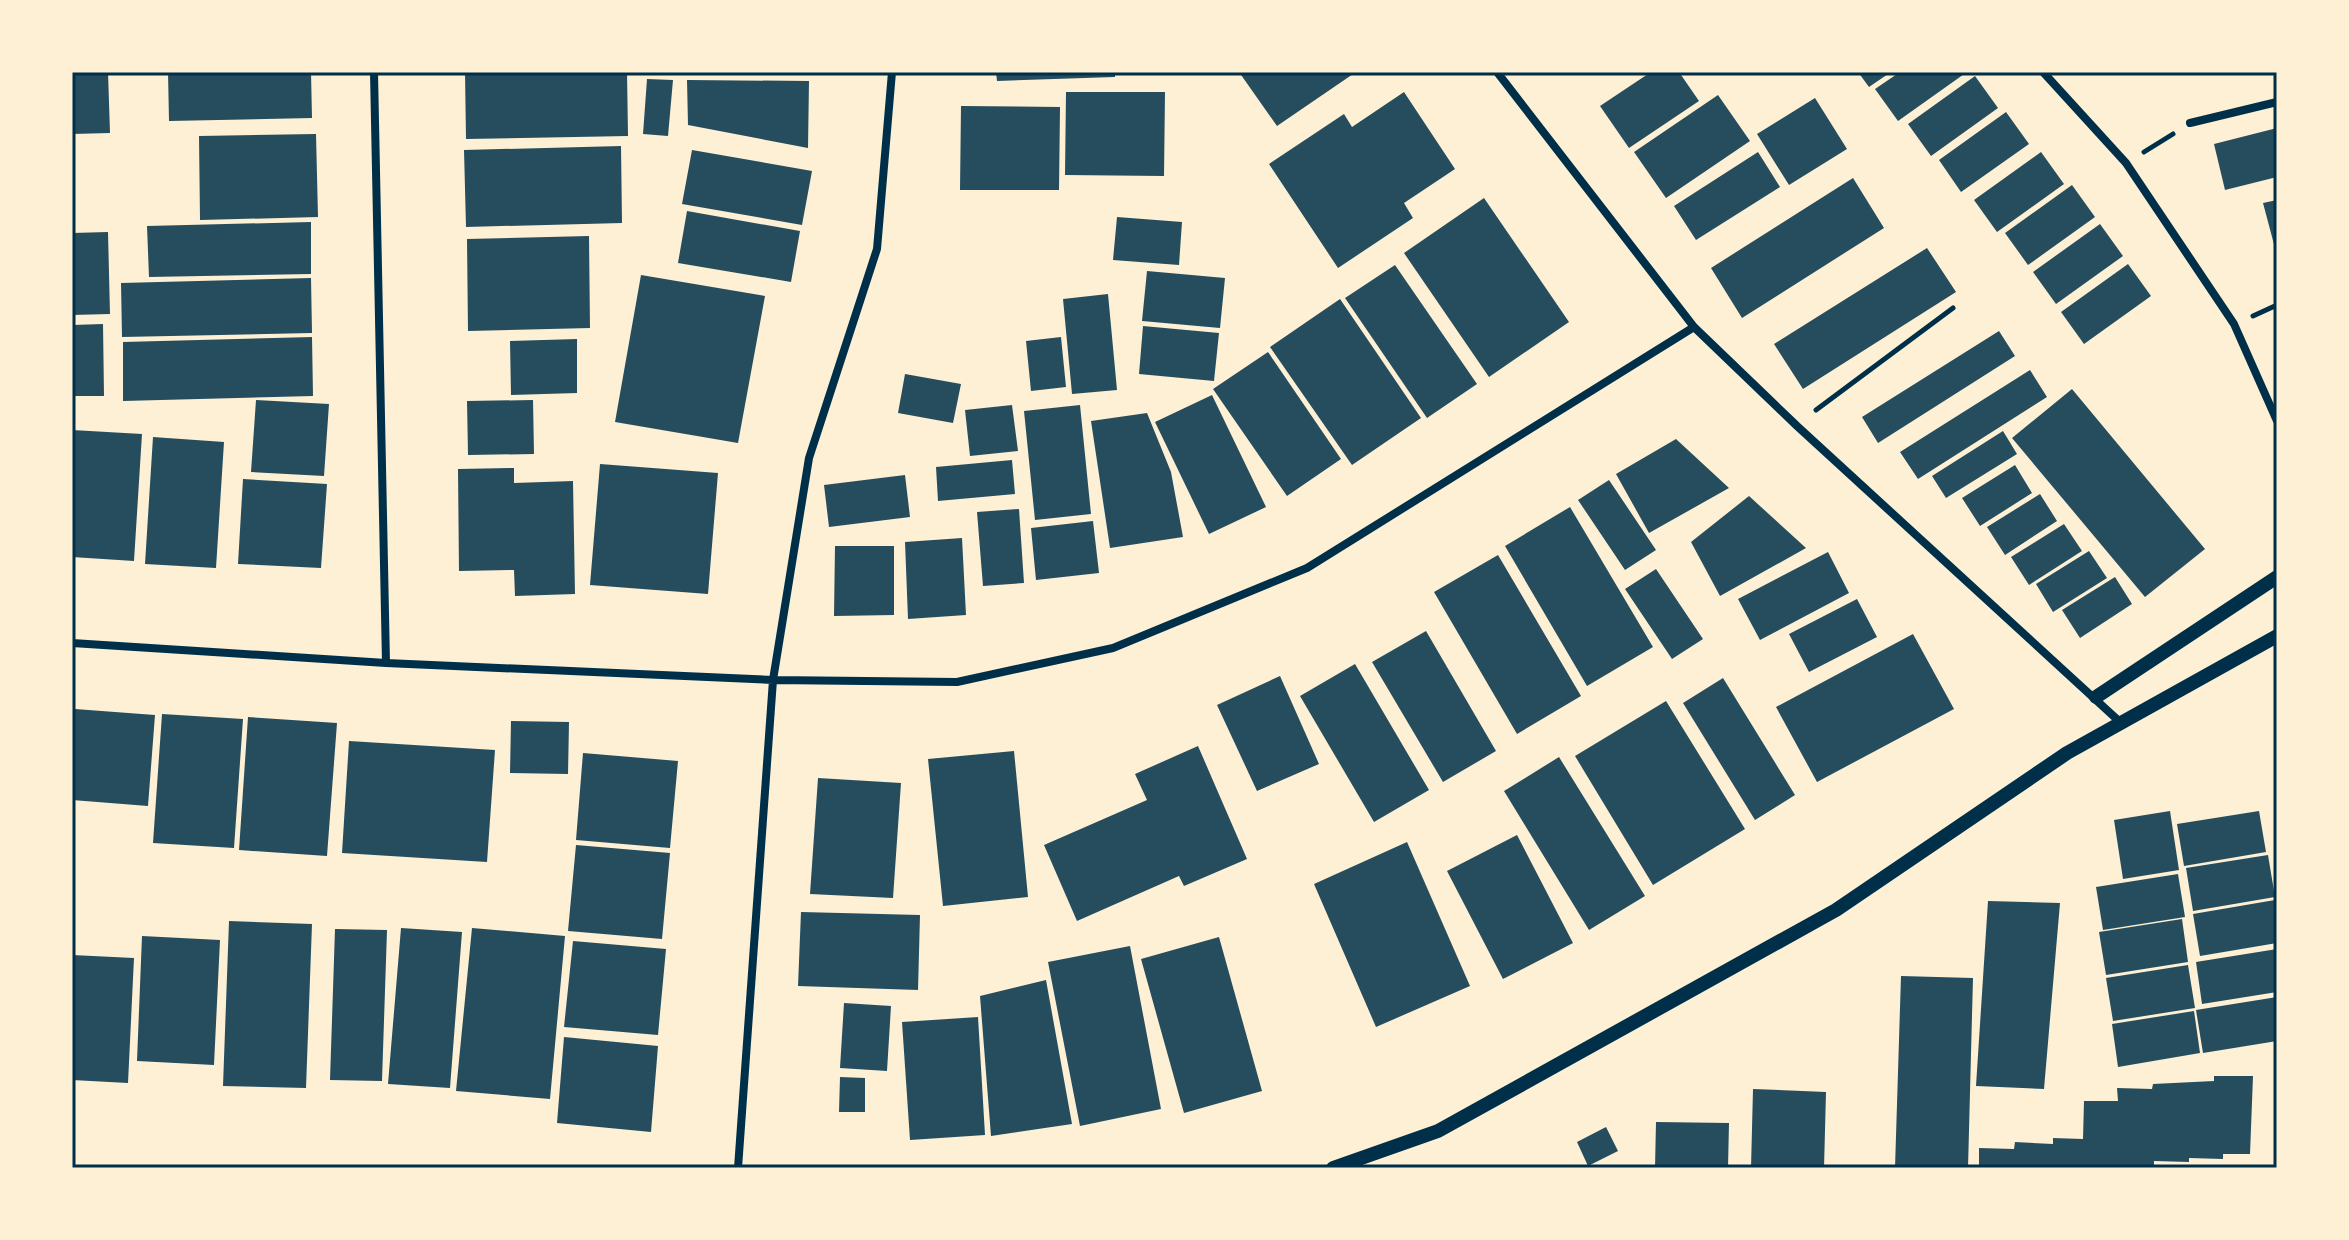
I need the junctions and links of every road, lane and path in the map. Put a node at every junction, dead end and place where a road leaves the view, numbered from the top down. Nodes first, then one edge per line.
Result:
1 (374, 72) edge
2 (892, 72) edge
3 (1497, 72) edge
4 (2043, 72) edge
5 (2277, 102) edge
6 (2190, 123) joint
7 (2126, 163) junction
8 (1953, 308) dead end
9 (1694, 327) junction
10 (2277, 421) edge
11 (1797, 426) junction
12 (2277, 577) edge
13 (2277, 636) edge
14 (72, 643) edge
15 (386, 663) junction
16 (773, 680) junction
17 (2096, 697) junction
18 (2120, 722) junction
19 (738, 1168) edge
20 (1333, 1168) edge

1 - 15 street
2 - 16 street
3 - 9 street
4 - 7 street
5 - 6 street
6 - 7 path
7 - 10 street
8 - 11 path
9 - 11 street
9 - 16 street
11 - 17 street
12 - 17 street
13 - 18 street
14 - 15 street
15 - 16 street
16 - 19 street
17 - 18 street
18 - 20 street

